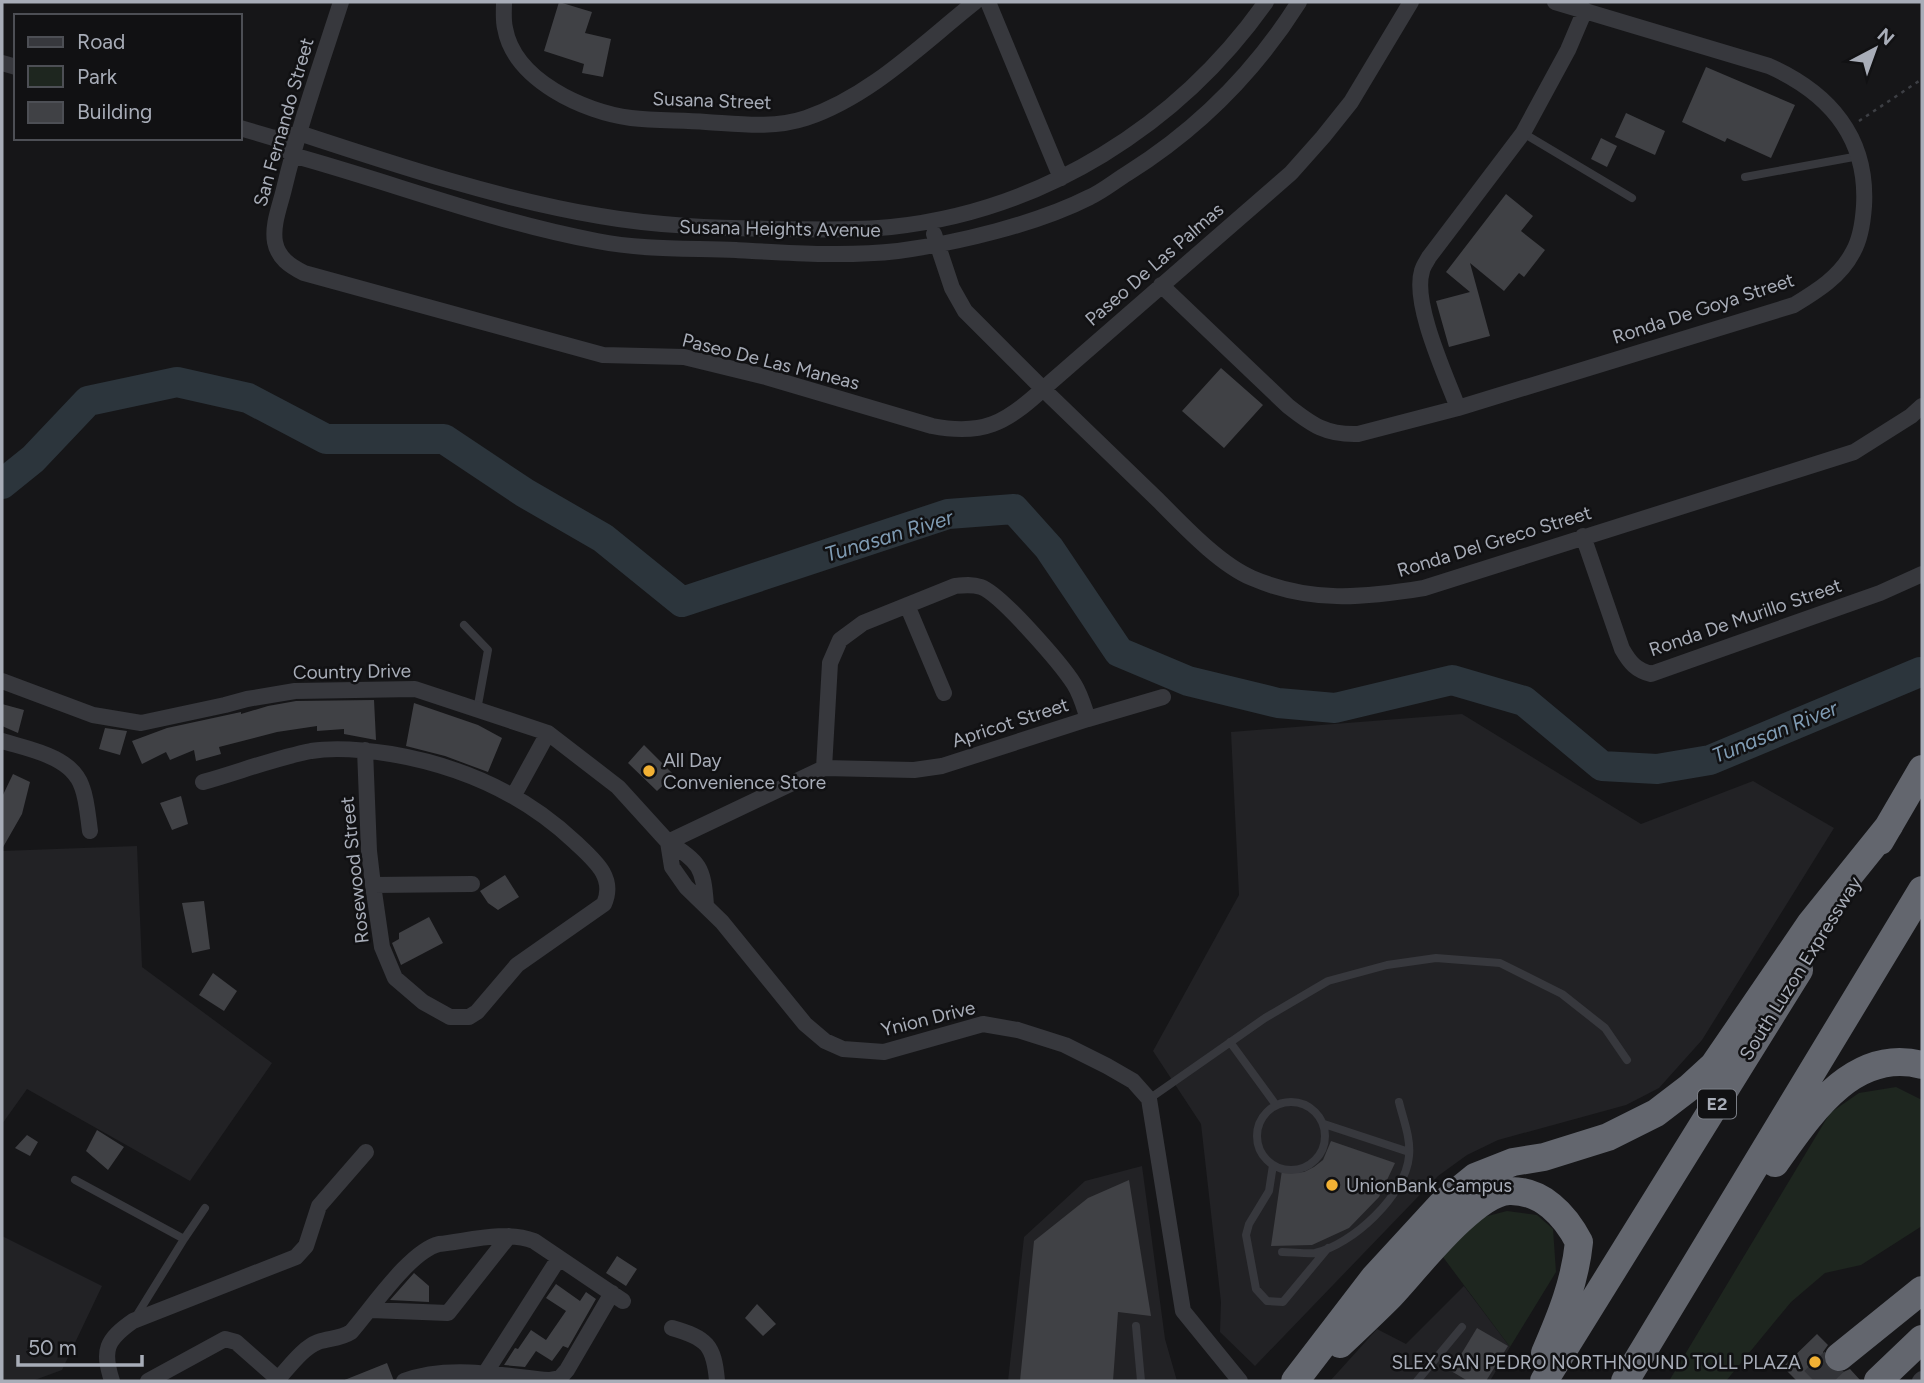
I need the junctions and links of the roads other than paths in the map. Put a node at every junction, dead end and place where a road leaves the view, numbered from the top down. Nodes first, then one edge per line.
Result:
1 (341, 2) edge
2 (504, 2) edge
3 (975, 2) edge
4 (988, 2) edge
5 (1266, 2) edge
6 (1299, 2) edge
7 (1411, 2) edge
8 (1555, 2) edge
9 (1585, 10) junction
10 (242, 129) edge
11 (299, 133) junction
12 (1523, 133) junction
13 (274, 138) junction
14 (292, 155) junction
15 (1859, 156) junction
16 (1745, 177) dead end
17 (1061, 178) junction
18 (1632, 198) dead end
19 (930, 221) junction
20 (938, 244) junction
21 (279, 254) joint
22 (1161, 285) junction
23 (1043, 389) junction
24 (1922, 406) edge
25 (1458, 408) junction
26 (1583, 536) junction
27 (1922, 574) edge
28 (907, 605) junction
29 (464, 625) dead end
30 (2, 681) edge
31 (944, 693) dead end
32 (1163, 697) dead end
33 (477, 710) junction
34 (1088, 719) junction
35 (548, 733) junction
36 (2, 741) edge
37 (365, 750) junction
38 (824, 768) junction
39 (1922, 769) edge
40 (203, 782) dead end
41 (514, 795) junction
42 (1889, 826) junction
43 (90, 831) dead end
44 (668, 842) junction
45 (679, 877) joint
46 (472, 884) dead end
47 (373, 885) junction
48 (1922, 890) edge
49 (706, 905) junction
50 (1230, 1042) junction
51 (1627, 1060) dead end
52 (1922, 1065) edge
53 (1149, 1099) junction
54 (1399, 1102) dead end
55 (1276, 1105) junction
56 (1324, 1124) junction
57 (366, 1152) dead end
58 (1409, 1152) junction
59 (1273, 1165) junction
60 (75, 1180) dead end
61 (205, 1208) dead end
62 (509, 1236) junction
63 (184, 1239) junction
64 (1328, 1248) junction
65 (1282, 1252) dead end
66 (559, 1258) junction
67 (1696, 1265) junction
68 (1922, 1290) edge
69 (371, 1310) junction
70 (133, 1321) junction
71 (1136, 1325) dead end
72 (1462, 1327) dead end
73 (672, 1328) dead end
74 (1922, 1339) edge
75 (1839, 1357) tunnel mouth
76 (484, 1375) junction
77 (277, 1380) edge
78 (112, 1381) edge
79 (148, 1381) edge
80 (404, 1381) edge
81 (717, 1381) edge
82 (1141, 1381) edge
83 (1240, 1381) edge
84 (1295, 1381) edge
85 (1417, 1381) edge
86 (1532, 1381) edge
87 (1544, 1381) edge
88 (1625, 1381) edge
89 (1878, 1381) edge

1 - 11 street, San Fernando Street
2 - 3 street, Susana Street
4 - 17 street
5 - 17 street, Susana Heights Avenue
6 - 20 street, Susana Heights Avenue
7 - 22 street, Paseo De Las Palmas
8 - 9 street, Ronda De Goya Street
9 - 12 street
9 - 15 street, Ronda De Goya Street
10 - 13 street, Susana Heights Avenue
11 - 13 street, Susana Heights Avenue
11 - 14 street, San Fernando Street
11 - 19 street, Susana Heights Avenue
12 - 18 lane
12 - 25 street
13 - 14 street, Susana Heights Avenue
14 - 20 street, Susana Heights Avenue
14 - 21 street, San Fernando Street
15 - 16 lane
15 - 25 street, Ronda De Goya Street
17 - 19 street, Susana Heights Avenue
19 - 20 street
20 - 23 street
21 - 23 street, Paseo De Las Maneas
22 - 23 street, Paseo De Las Palmas
22 - 25 street, Ronda De Goya Street
23 - 26 street, Ronda Del Greco Street
24 - 26 street, Ronda Del Greco Street
26 - 27 street, Ronda De Murillo Street
28 - 31 street
28 - 34 street, Apricot Street
28 - 38 street, Apricot Street
29 - 33 lane
30 - 33 street, Country Drive
32 - 34 street
33 - 35 street, Country Drive
34 - 38 street, Apricot Street
35 - 41 street
35 - 44 street, Country Drive
36 - 43 street
37 - 40 street
37 - 41 street
37 - 47 street, Rosewood Street
38 - 44 street, Apricot Street
39 - 42 highway, South Luzon Expressway / E2
41 - 47 street, Rosewood Street
42 - 84 highway
42 - 87 highway, South Luzon Expressway / E2
44 - 45 street, Country Drive
44 - 49 street
45 - 49 street, Ynion Drive
46 - 47 street
48 - 67 highway
49 - 53 street, Ynion Drive
50 - 51 lane
50 - 53 lane
50 - 55 lane
52 - 67 highway
53 - 83 street
54 - 58 lane
55 - 56 lane
55 - 59 lane
56 - 58 lane
56 - 59 lane
57 - 70 street
58 - 64 lane
59 - 64 lane
60 - 63 lane
61 - 63 lane
62 - 66 street
62 - 69 street
62 - 69 street
63 - 70 lane
64 - 65 lane
66 - 76 street
66 - 76 street
67 - 88 highway
68 - 75 highway
69 - 77 street
70 - 78 street
71 - 82 lane
72 - 85 lane
73 - 81 street
74 - 89 highway
76 - 80 street
77 - 79 street
84 - 86 highway

